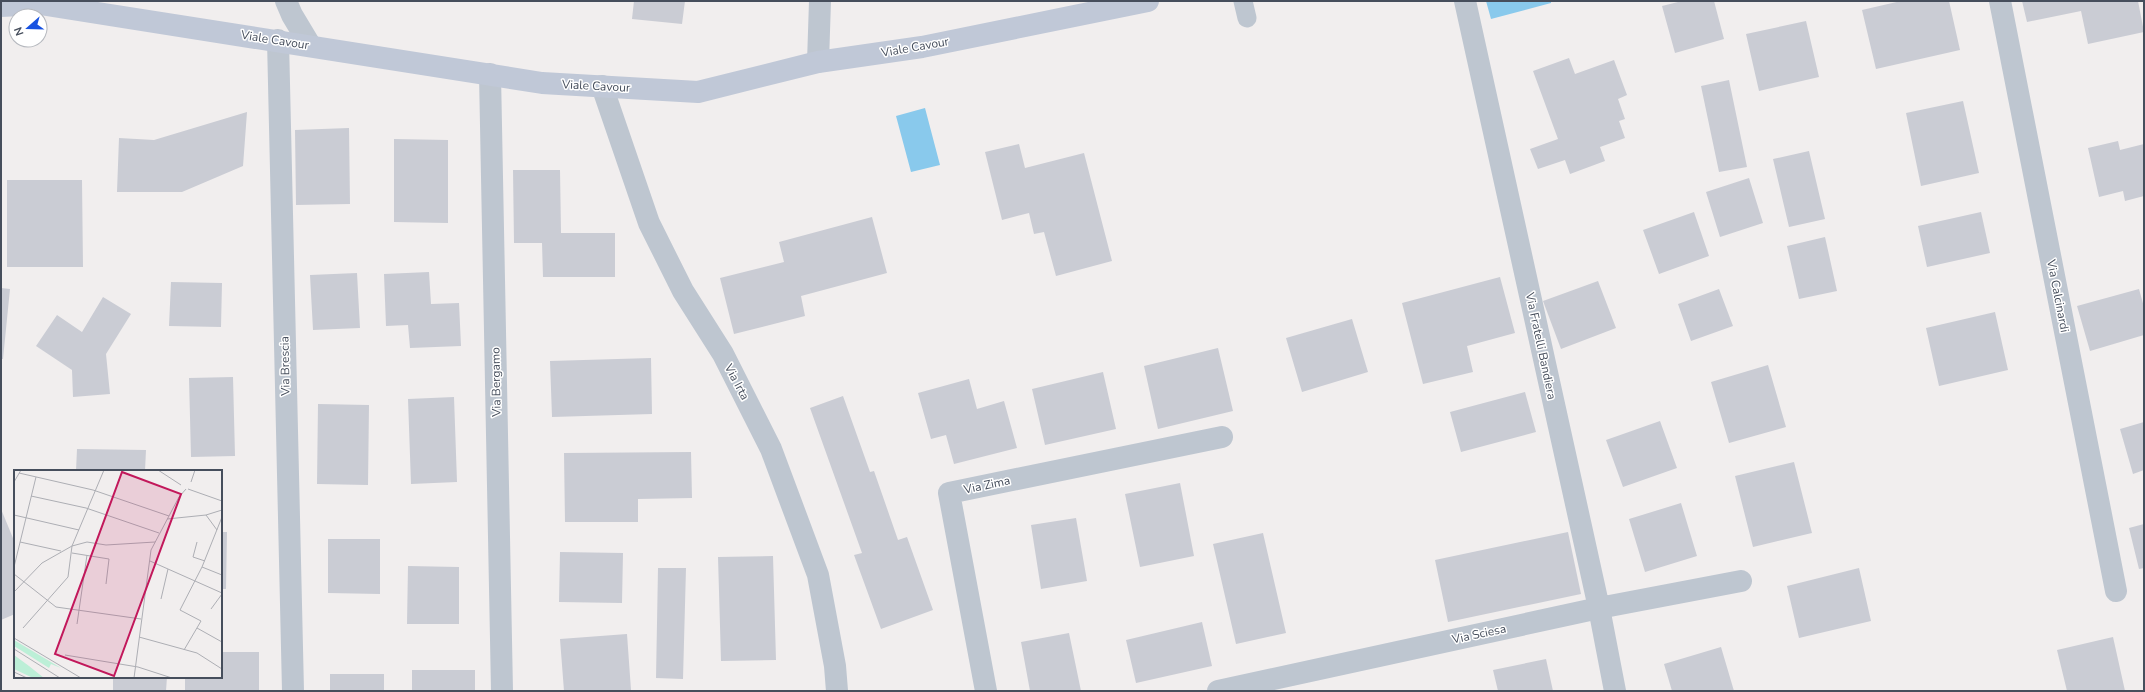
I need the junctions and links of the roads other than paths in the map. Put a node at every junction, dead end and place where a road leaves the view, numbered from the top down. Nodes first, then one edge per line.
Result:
1 (286, 1) edge
2 (820, 1) edge
3 (1148, 1) edge
4 (1465, 1) edge
5 (2000, 1) edge
6 (36, 2) edge
7 (1, 6) edge
8 (278, 40) junction
9 (310, 45) junction
10 (818, 62) junction
11 (490, 74) junction
12 (602, 86) junction
13 (1222, 437) dead end
14 (1741, 581) dead end
15 (2116, 591) dead end
16 (1599, 608) junction
17 (293, 691) edge
18 (502, 691) edge
19 (838, 691) edge
20 (986, 691) edge
21 (1218, 691) edge
22 (1615, 691) edge

1 - 9 street
2 - 10 street
3 - 10 street, Viale Cavour
4 - 16 street, Via Fratelli Bandiera
5 - 15 street, Via Calcinardi
6 - 7 street, Viale Cavour
6 - 8 street, Viale Cavour
8 - 9 street, Viale Cavour
8 - 17 street, Via Brescia
9 - 11 street, Viale Cavour
10 - 12 street, Viale Cavour
11 - 12 street, Viale Cavour
11 - 18 street, Via Bergamo
12 - 19 street, Via Irta
13 - 20 street, Via Zima
14 - 16 street, Via Sciesa
16 - 21 street, Via Sciesa
16 - 22 street, Via Fratelli Bandiera

